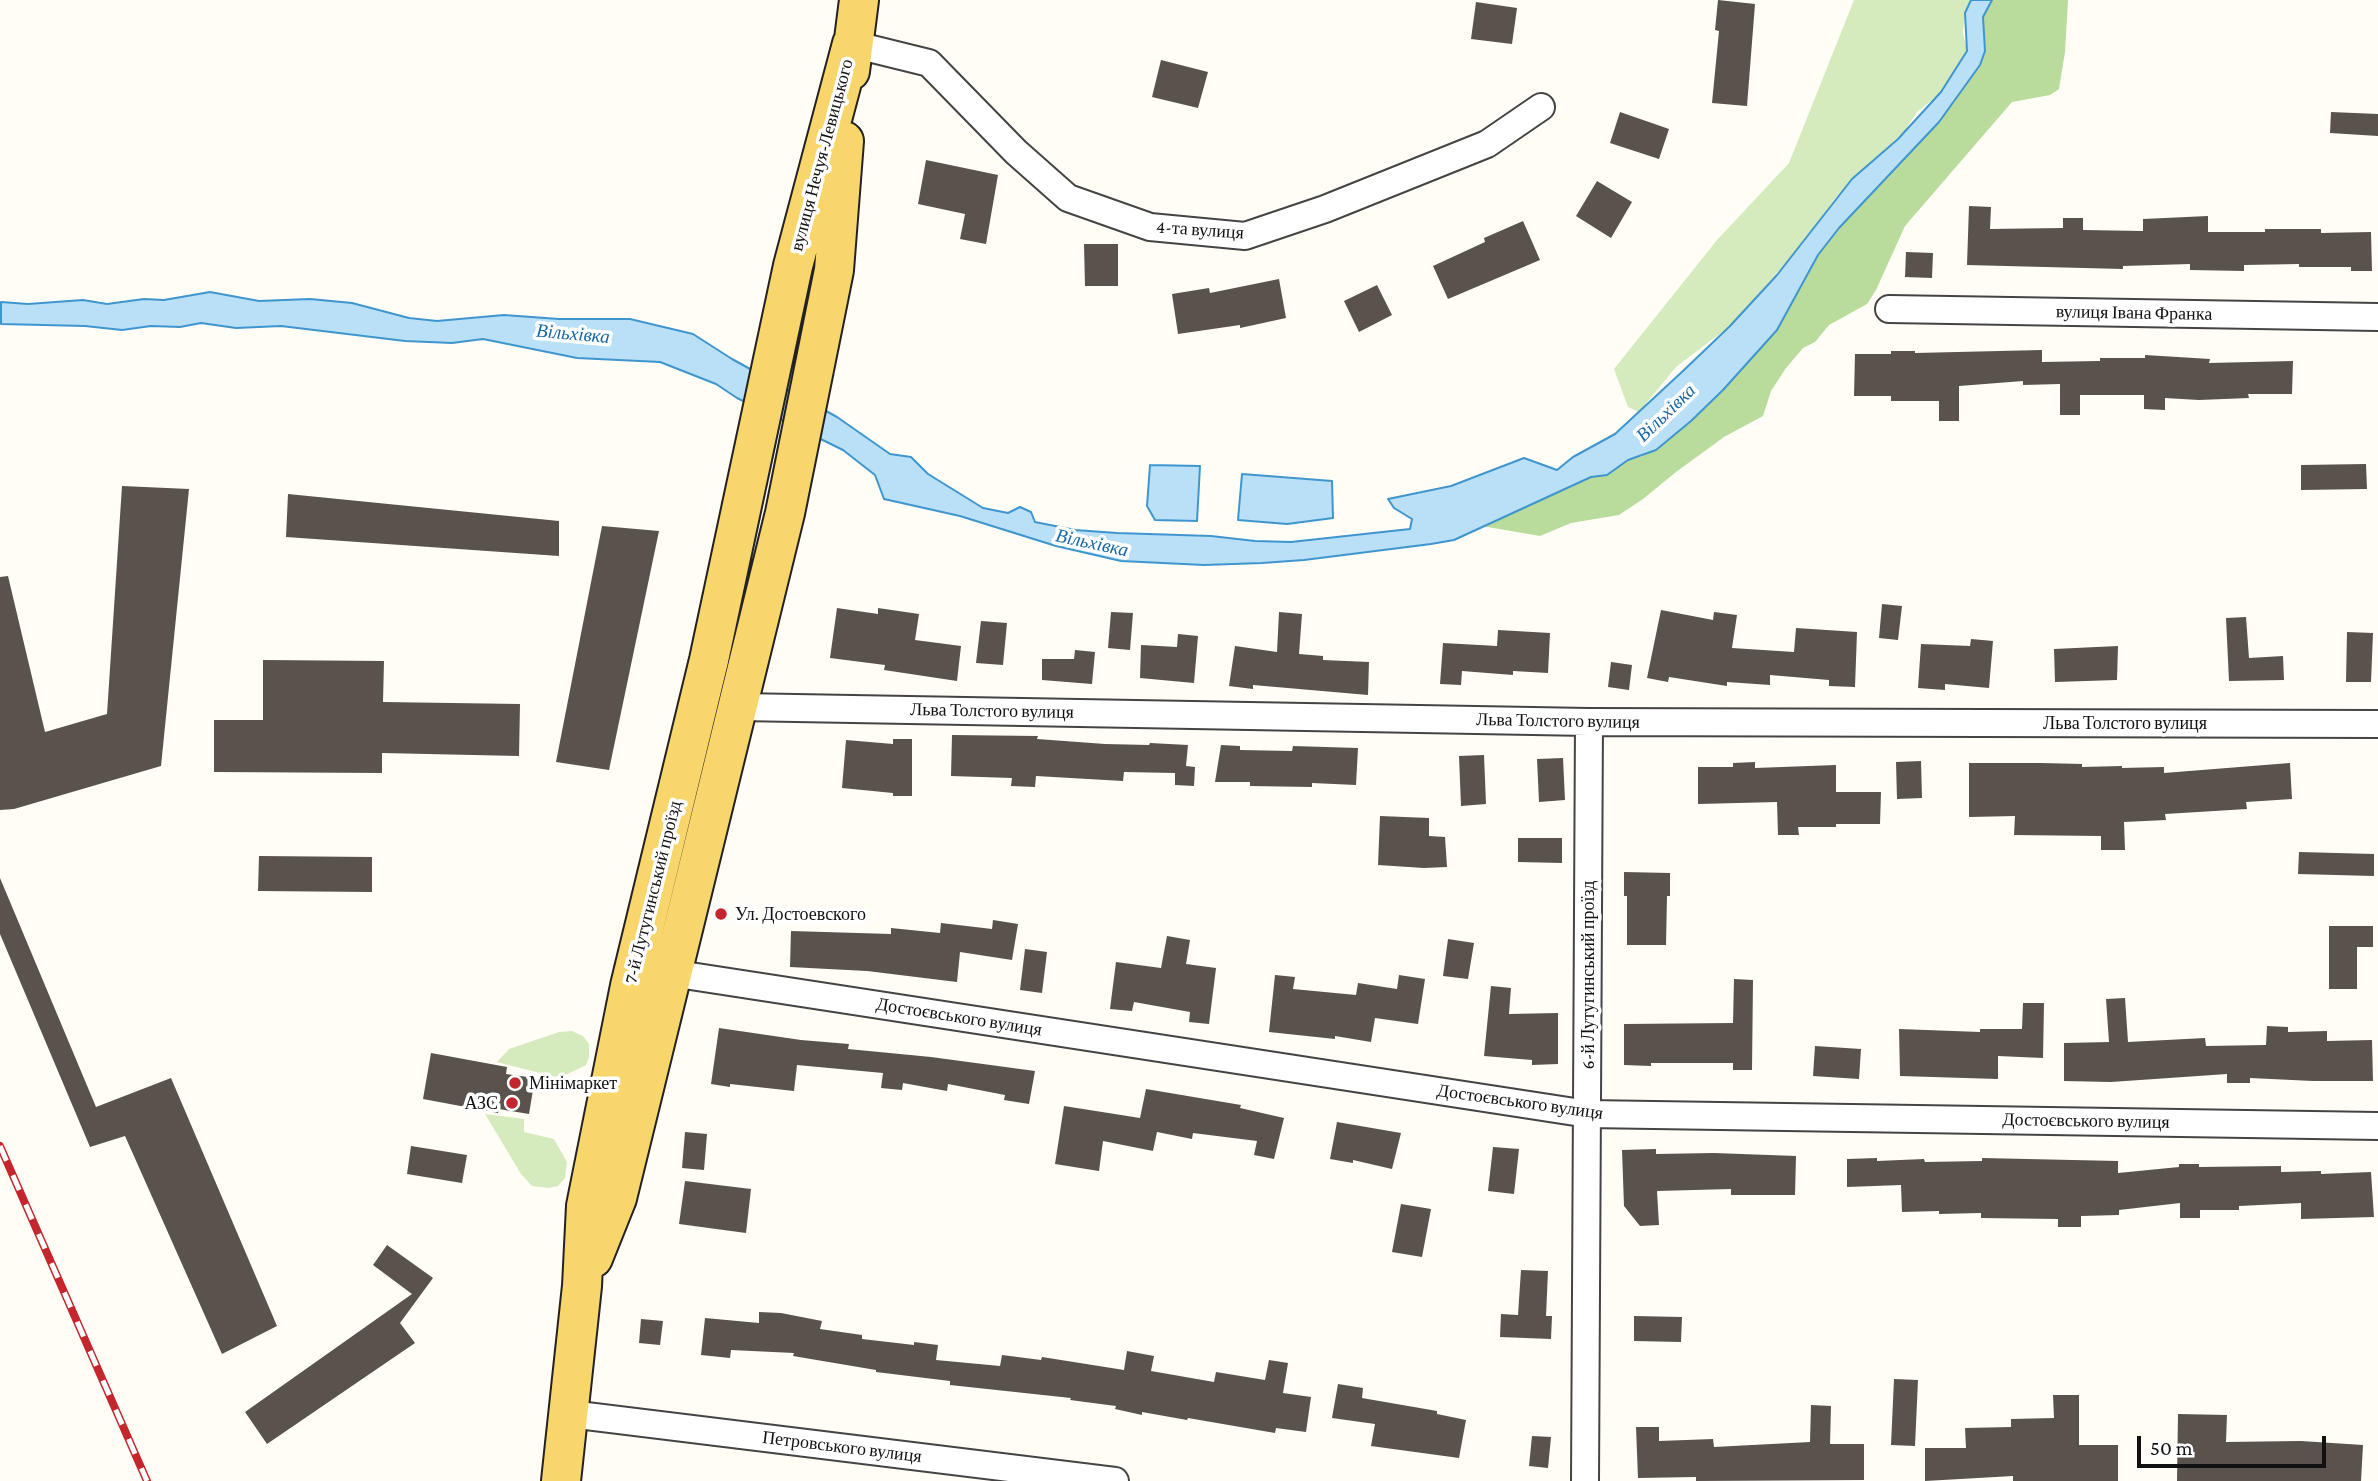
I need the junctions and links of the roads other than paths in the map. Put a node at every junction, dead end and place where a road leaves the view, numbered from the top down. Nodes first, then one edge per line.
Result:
1 (859, 0) edge
2 (852, 44) junction
3 (1541, 107) dead end
4 (1889, 309) dead end
5 (2378, 317) edge
6 (743, 501) joint
7 (785, 513) joint
8 (739, 707) junction
9 (1589, 722) junction
10 (2378, 724) edge
11 (671, 973) junction
12 (1588, 1114) junction
13 (2378, 1126) edge
14 (582, 1286) junction
15 (569, 1414) junction
16 (562, 1481) edge
17 (1115, 1481) edge
18 (1585, 1481) edge

1 - 2 main road, вулиця Нечуя-Левицького
2 - 3 street, 4-та вулиця
2 - 6 main road, вулиця Нечуя-Левицького
2 - 7 main road, вулиця Нечуя-Левицького
4 - 5 street, вулиця Івана Франка
6 - 14 main road, 7-й Лутугинський проїзд
7 - 8 main road, 7-й Лутугинський проїзд
8 - 9 street, Льва Толстого вулиця
8 - 11 main road, 7-й Лутугинський проїзд
9 - 10 street, Льва Толстого вулиця
9 - 12 street, 6-й Лутугинський проїзд
11 - 12 street, Достоєвського вулиця
11 - 14 main road, 7-й Лутугинський проїзд
12 - 13 street, Достоєвського вулиця
12 - 18 street, 6-й Лутугинський проїзд
14 - 15 main road, 7-й Лутугинський проїзд
15 - 16 main road, 7-й Лутугинський проїзд
15 - 17 street, Петровського вулиця

